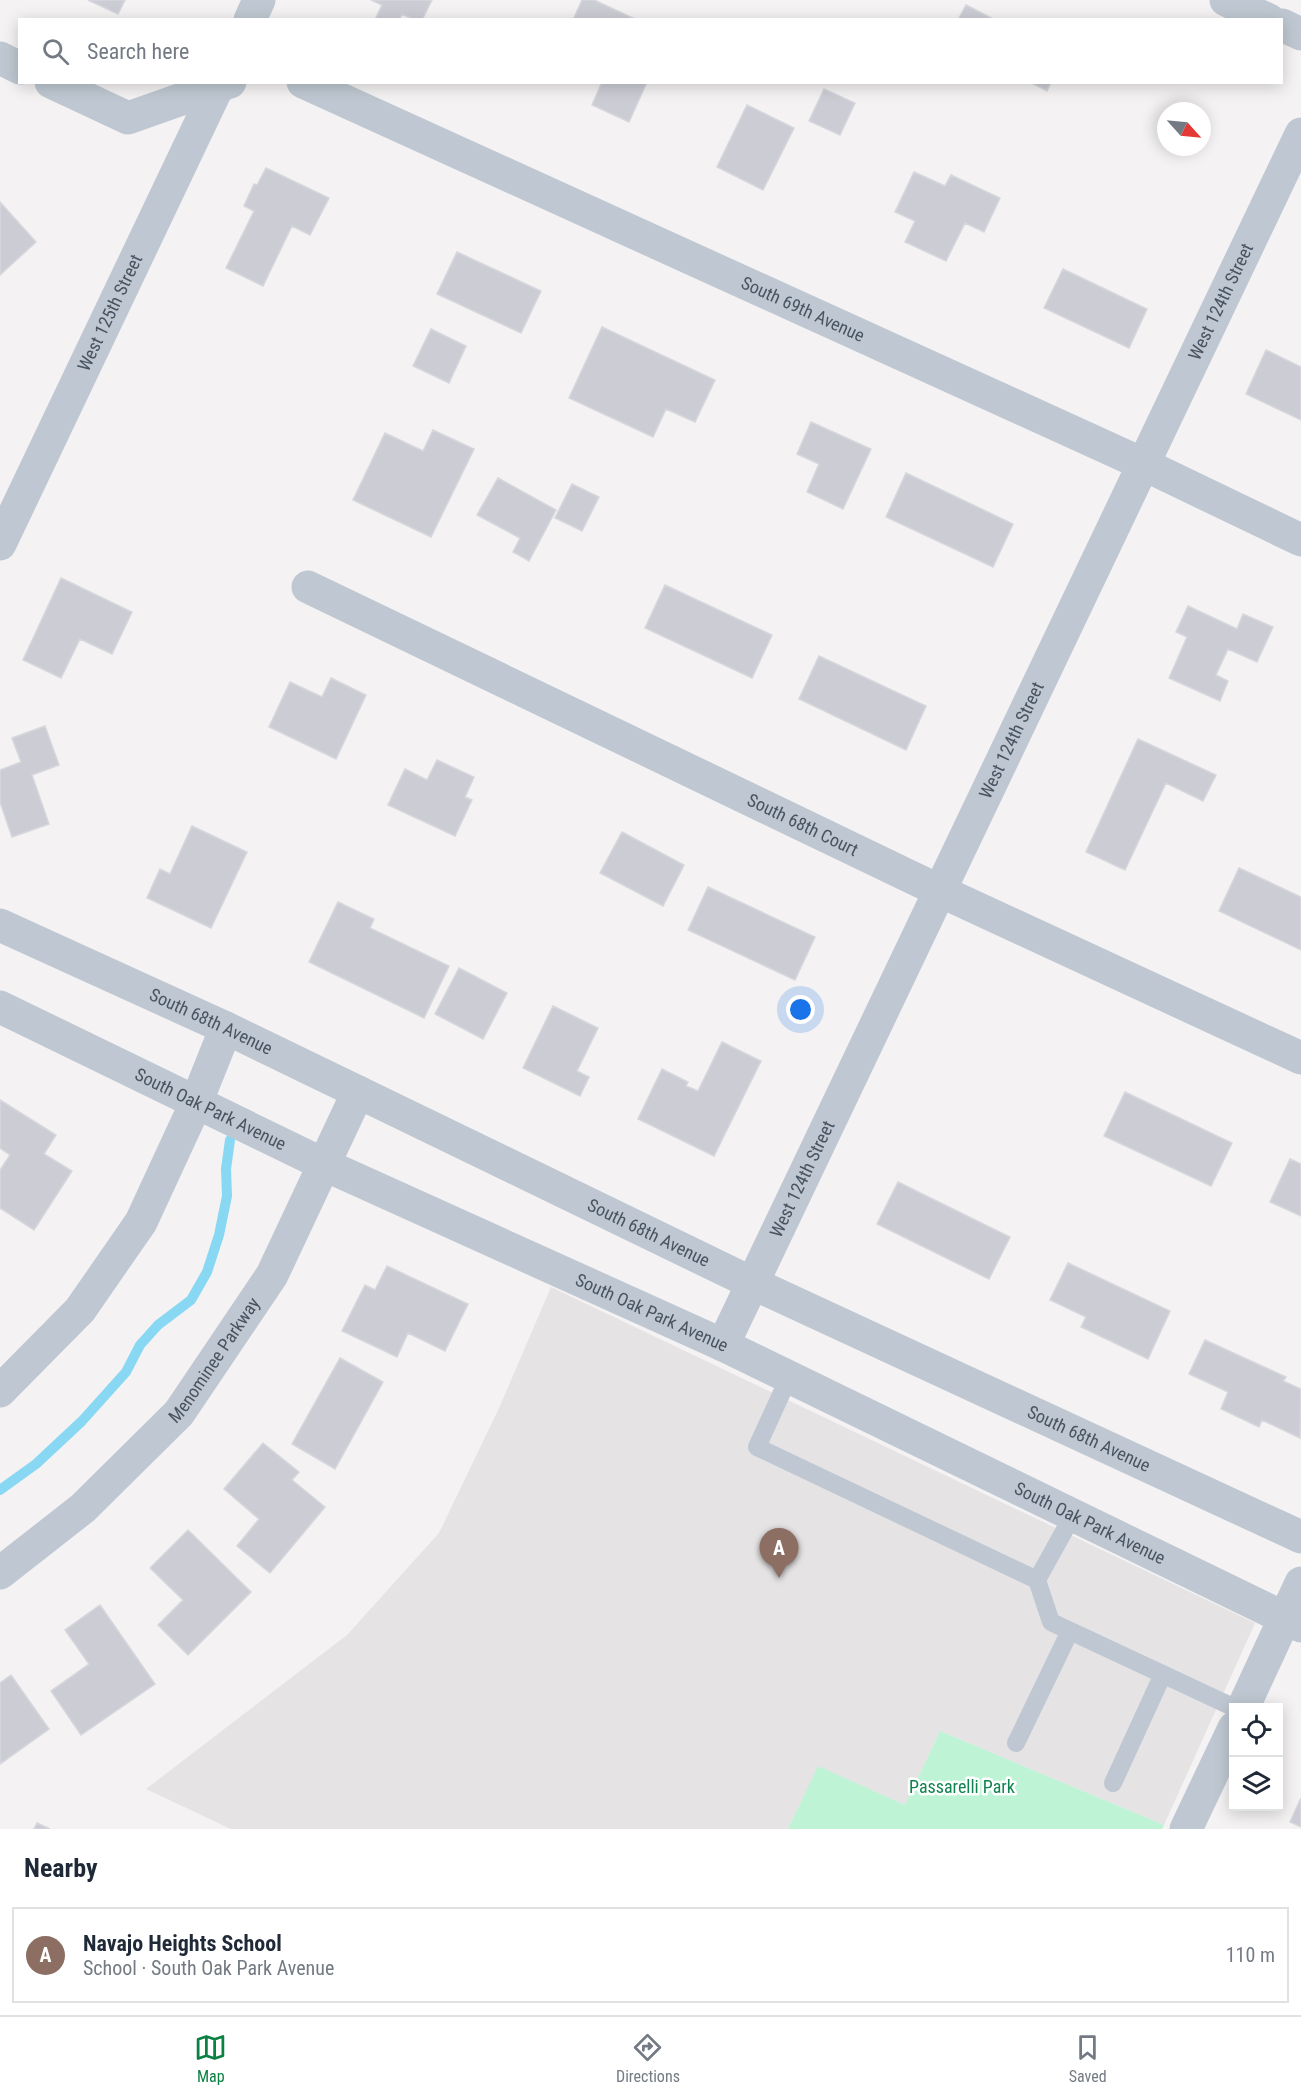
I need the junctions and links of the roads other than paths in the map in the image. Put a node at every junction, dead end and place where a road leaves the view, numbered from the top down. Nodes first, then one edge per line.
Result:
1 (259, 0) edge
2 (1226, 0) edge
3 (251, 18) edge
4 (1265, 18) edge
5 (1283, 26) edge
6 (1301, 34) edge
7 (0, 58) edge
8 (18, 67) edge
9 (55, 84) edge
10 (223, 84) edge
11 (307, 84) edge
12 (1301, 134) edge
13 (1143, 464) junction
14 (1301, 540) edge
15 (0, 543) edge
16 (308, 587) dead end
17 (940, 891) junction
18 (0, 925) edge
19 (0, 1007) edge
20 (226, 1028) junction
21 (1301, 1058) edge
22 (358, 1092) junction
23 (196, 1103) junction
24 (325, 1165) junction
25 (752, 1283) junction
26 (723, 1345) junction
27 (789, 1377) junction
28 (0, 1391) edge
29 (1073, 1515) junction
30 (1301, 1537) edge
31 (0, 1573) edge
32 (1037, 1580) junction
33 (1301, 1583) edge
34 (1293, 1622) edge
35 (1070, 1631) junction
36 (1163, 1674) junction
37 (1245, 1703) edge
38 (1229, 1704) edge
39 (1229, 1737) edge
40 (1016, 1743) dead end
41 (1113, 1783) dead end
42 (1186, 1829) edge

1 - 3 street
2 - 4 street
5 - 6 street
7 - 8 street
9 - 10 street
10 - 15 street, West 125th Street
11 - 13 street, South 69th Avenue
12 - 13 street, West 124th Street
13 - 14 street, South 69th Avenue
13 - 17 street, West 124th Street
16 - 17 street, South 68th Court
17 - 21 street, South 68th Court
17 - 25 street, West 124th Street
18 - 20 street, South 68th Avenue
19 - 23 street, South Oak Park Avenue
20 - 22 street, South 68th Avenue
20 - 23 street
22 - 24 street, Menominee Parkway
22 - 25 street, South 68th Avenue
23 - 24 street, South Oak Park Avenue
23 - 28 street
24 - 26 street, South Oak Park Avenue
24 - 31 street, Menominee Parkway
25 - 26 street, West 124th Street
25 - 30 street, South 68th Avenue
26 - 27 street, South Oak Park Avenue
27 - 29 street, South Oak Park Avenue
27 - 32 lane
29 - 32 lane
29 - 34 street, South Oak Park Avenue
32 - 35 lane
33 - 34 street
34 - 37 street
35 - 36 lane
35 - 40 lane
36 - 38 lane
36 - 41 lane
39 - 42 street

